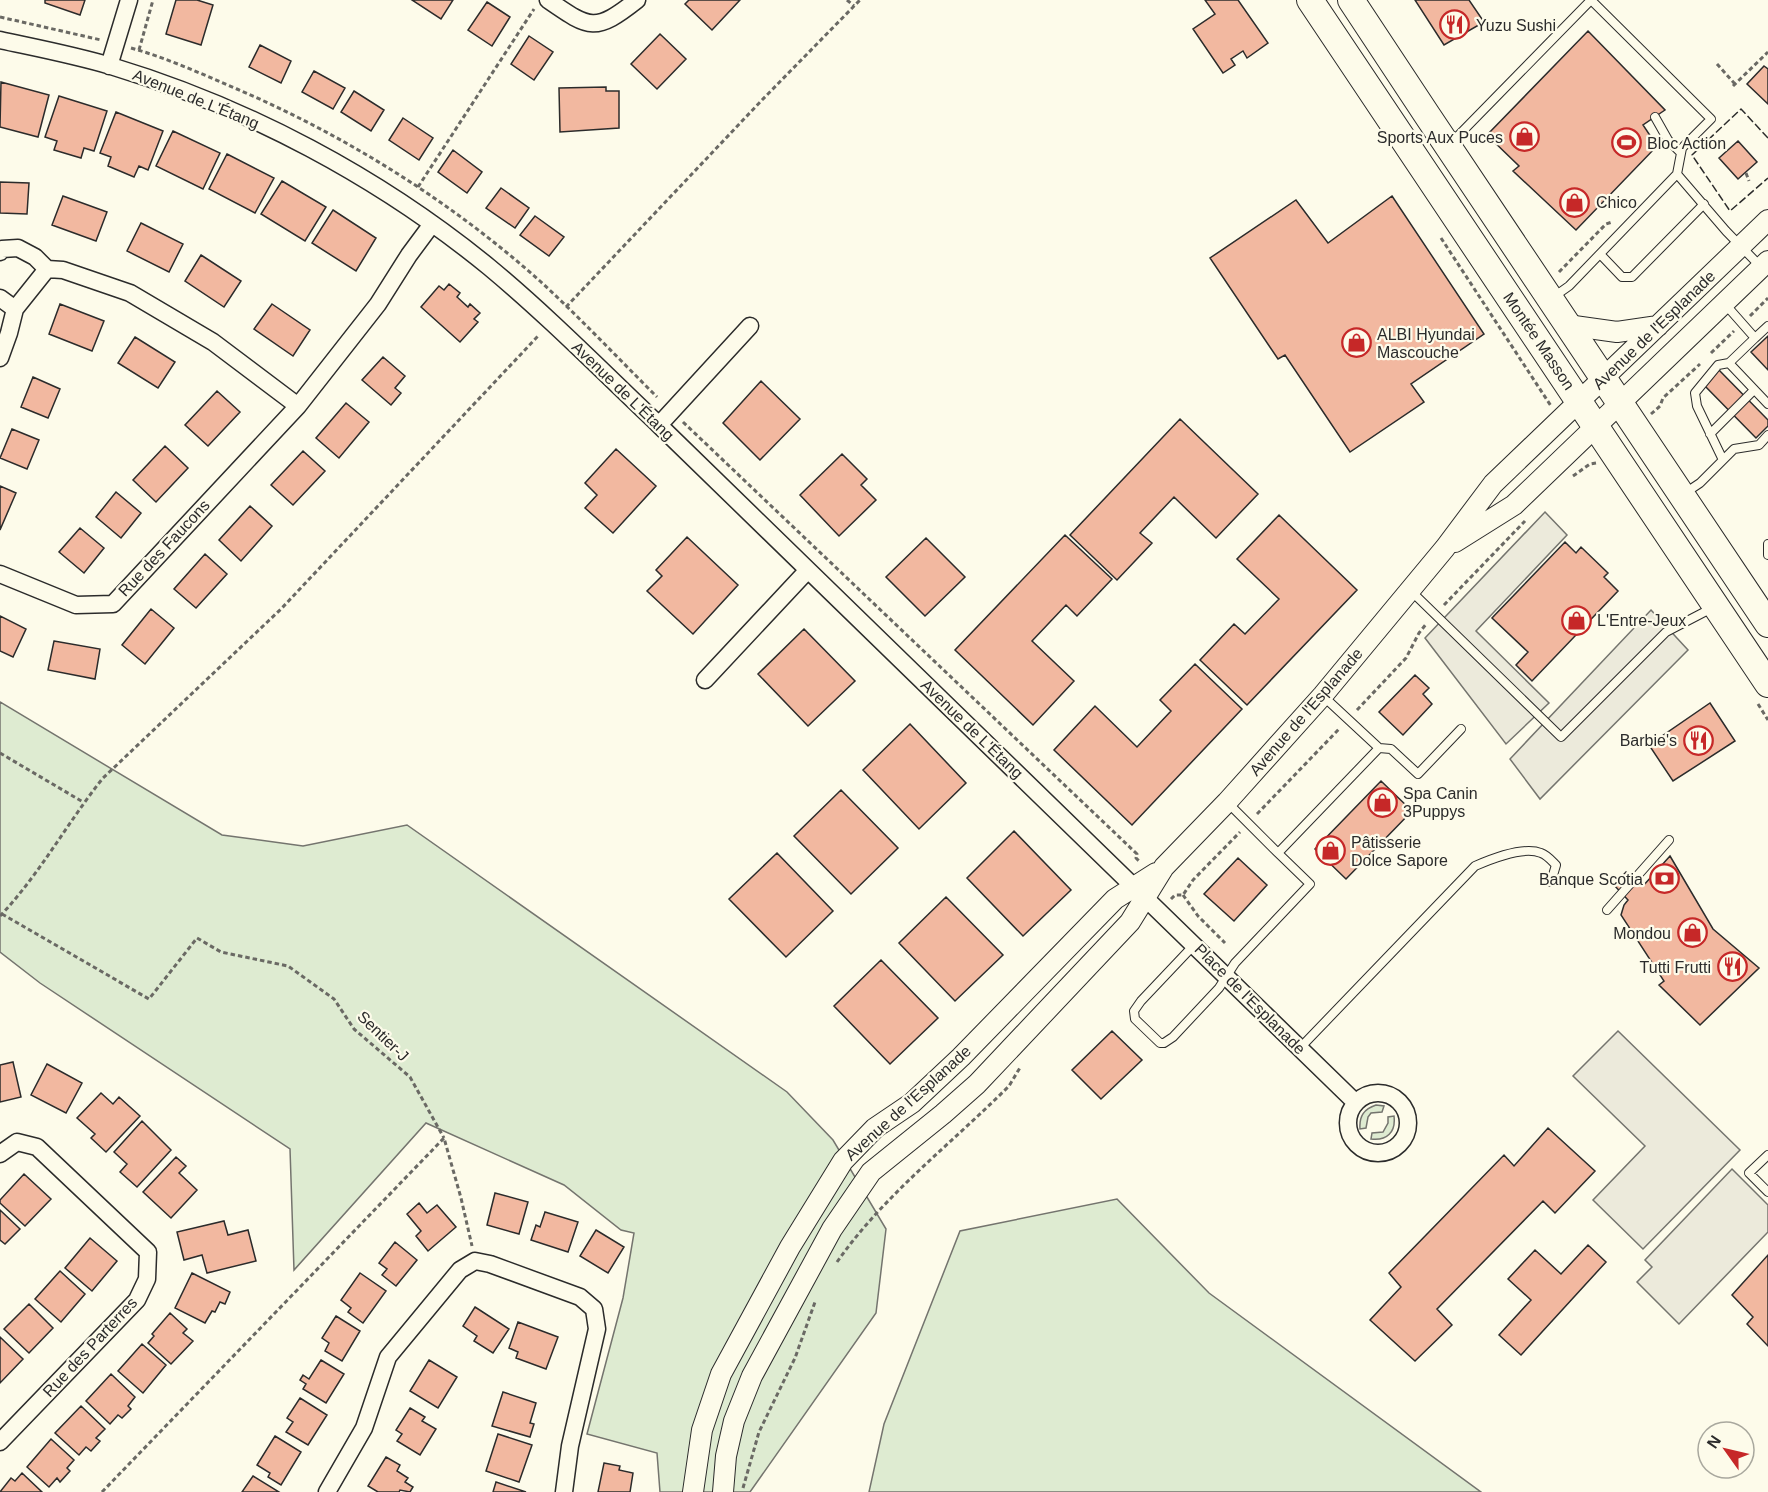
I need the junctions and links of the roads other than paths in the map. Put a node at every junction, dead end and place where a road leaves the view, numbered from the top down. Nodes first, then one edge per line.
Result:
1 (129, 0) edge
2 (548, 0) edge
3 (637, 0) edge
4 (1310, 0) edge
5 (1351, 0) edge
6 (0, 40) edge
7 (110, 66) junction
8 (1654, 117) dead end
9 (1448, 146) junction
10 (1680, 152) junction
11 (1677, 174) junction
12 (1704, 204) junction
13 (1768, 220) edge
14 (432, 224) junction
15 (1741, 246) junction
16 (0, 252) edge
17 (1600, 254) junction
18 (1765, 264) edge
19 (47, 269) junction
20 (0, 297) edge
21 (1551, 300) junction
22 (1725, 303) junction
23 (15, 309) junction
24 (1567, 325) junction
25 (750, 326) dead end
26 (1658, 326) junction
27 (1768, 326) edge
28 (1755, 338) junction
29 (0, 358) edge
30 (1729, 363) junction
31 (1604, 379) junction
32 (1754, 390) junction
33 (1580, 401) junction
34 (1620, 404) junction
35 (1768, 404) edge
36 (297, 406) junction
37 (659, 425) junction
38 (1597, 427) junction
39 (1710, 434) junction
40 (1768, 435) edge
41 (1723, 460) junction
42 (1682, 495) junction
43 (1768, 544) edge
44 (1445, 548) junction
45 (1768, 555) edge
46 (807, 571) junction
47 (0, 574) edge
48 (1410, 590) junction
49 (1716, 606) junction
50 (1767, 621) edge
51 (705, 680) dead end
52 (1768, 684) edge
53 (1323, 695) junction
54 (1461, 729) dead end
55 (1379, 748) junction
56 (1227, 802) junction
57 (1669, 840) dead end
58 (1278, 853) junction
59 (1551, 882) dead end
60 (1140, 891) junction
61 (1607, 909) dead end
62 (1194, 944) junction
63 (1227, 976) junction
64 (1300, 1048) junction
65 (1355, 1102) dead end
66 (0, 1154) edge
67 (1768, 1155) edge
68 (1768, 1192) edge
69 (0, 1442) edge
70 (327, 1492) edge
71 (564, 1492) edge
72 (693, 1492) edge
73 (723, 1492) edge

1 - 7 street
2 - 3 street
4 - 33 main road, Montée Masson
5 - 9 main road, Montée Masson
6 - 7 street, Avenue de L'Étang
7 - 14 street, Avenue de L'Étang
8 - 10 lane
9 - 10 lane
9 - 21 main road, Montée Masson
10 - 11 lane
11 - 12 lane
11 - 17 lane
12 - 15 lane
12 - 17 lane
13 - 15 street, Avenue de l'Esplanade
14 - 36 street, Rue des Faucons
14 - 37 street, Avenue de L'Étang
15 - 18 lane
15 - 26 street, Avenue de l'Esplanade
16 - 19 street
17 - 21 lane
18 - 22 street, Avenue de l'Esplanade
19 - 23 street
19 - 36 street
20 - 23 street
21 - 24 main road, Montée Masson
22 - 28 lane
22 - 34 street, Avenue de l'Esplanade
23 - 29 street
24 - 26 street
24 - 31 main road, Montée Masson
25 - 37 street
26 - 31 street, Avenue de l'Esplanade
27 - 28 lane
28 - 30 lane
30 - 32 lane
30 - 39 lane
31 - 33 street, Avenue de l'Esplanade
31 - 34 main road, Montée Masson
32 - 35 lane
32 - 39 lane
33 - 38 main road, Montée Masson
33 - 44 street, Avenue de l'Esplanade
34 - 38 street, Avenue de l'Esplanade
34 - 42 main road, Montée Masson
36 - 47 street, Rue des Faucons
37 - 46 street, Avenue de L'Étang
38 - 44 street, Avenue de l'Esplanade
38 - 49 main road, Montée Masson
39 - 41 lane
40 - 41 lane
41 - 42 lane
42 - 50 main road, Montée Masson
43 - 45 lane
44 - 48 street, Avenue de l'Esplanade
46 - 51 street
46 - 60 street, Avenue de L'Étang
48 - 49 lane
48 - 53 street, Avenue de l'Esplanade
49 - 52 main road, Montée Masson
53 - 55 lane
53 - 56 street, Avenue de l'Esplanade
54 - 55 lane
55 - 58 lane
56 - 58 lane
56 - 60 street, Avenue de l'Esplanade
57 - 61 lane
58 - 63 lane
59 - 64 lane
60 - 62 street, Place de l'Esplanade
60 - 72 street, Avenue de l'Esplanade
60 - 73 street, Avenue de l'Esplanade
62 - 63 street, Place de l'Esplanade
62 - 63 lane
63 - 64 street, Place de l'Esplanade
64 - 65 street, Place de l'Esplanade
66 - 69 street, Rue des Parterres
67 - 68 lane
70 - 71 street

